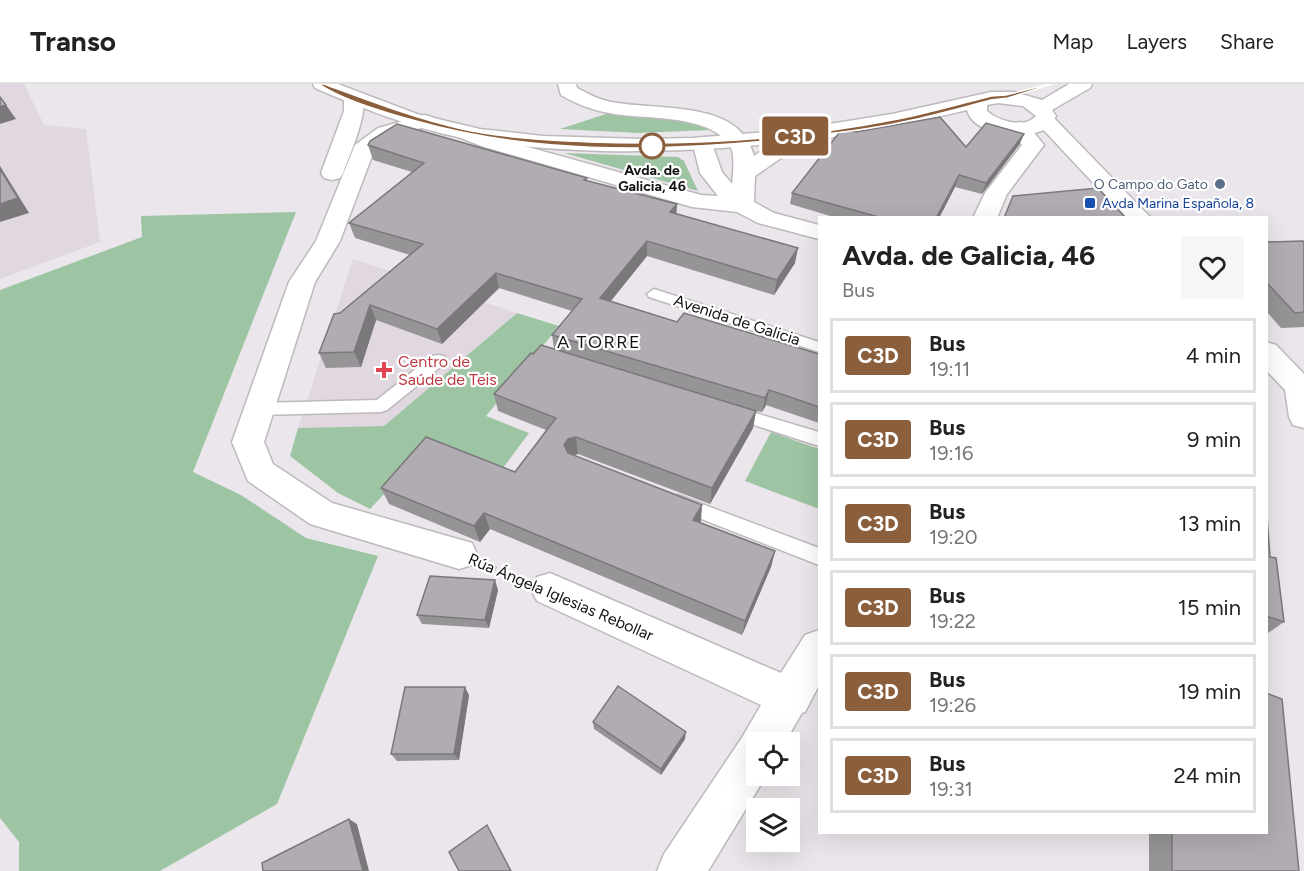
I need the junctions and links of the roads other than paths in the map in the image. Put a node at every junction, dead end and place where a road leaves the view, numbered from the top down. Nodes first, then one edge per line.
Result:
1 (322, 84) edge
2 (567, 84) edge
3 (1049, 84) edge
4 (1083, 84) edge
5 (1006, 97) junction
6 (354, 98) junction
7 (979, 102) junction
8 (425, 121) junction
9 (898, 121) junction
10 (1034, 121) junction
11 (988, 123) junction
12 (464, 132) junction
13 (829, 132) junction
14 (738, 141) junction
15 (704, 145) junction
16 (743, 174) junction
17 (742, 205) junction
18 (987, 216) edge
19 (1138, 216) edge
20 (818, 232) edge
21 (302, 282) junction
22 (654, 294) dead end
23 (818, 347) edge
24 (1268, 354) edge
25 (438, 360) dead end
26 (1268, 379) edge
27 (1301, 388) edge
28 (720, 408) edge
29 (258, 409) junction
30 (1304, 417) edge
31 (818, 439) edge
32 (665, 497) edge
33 (459, 554) road end
34 (818, 558) edge
35 (550, 589) road end
36 (818, 650) edge
37 (791, 698) junction
38 (769, 732) edge
39 (746, 768) edge
40 (681, 871) edge

1 - 6 street
2 - 14 street
3 - 5 street
4 - 10 street
5 - 7 street
5 - 10 street
6 - 8 street
6 - 21 street, Rúa Ángela Iglesias Rebollar
7 - 9 street
7 - 11 street
8 - 12 street
8 - 21 street, Rúa Ángela Iglesias Rebollar
9 - 11 street
9 - 13 street
10 - 11 street
10 - 18 street
10 - 19 street
12 - 15 street
12 - 17 street
13 - 14 street
13 - 16 street
14 - 15 street
14 - 16 street
15 - 17 street
16 - 17 street
17 - 20 street
21 - 29 street, Rúa Ángela Iglesias Rebollar
22 - 23 lane, Avenida de Galicia
24 - 27 street
25 - 29 lane
26 - 27 street
27 - 30 street
28 - 31 lane
29 - 33 street, Rúa Ángela Iglesias Rebollar
32 - 34 lane
35 - 37 street, Rúa Ángela Iglesias Rebollar
36 - 37 street
37 - 38 street
39 - 40 street

